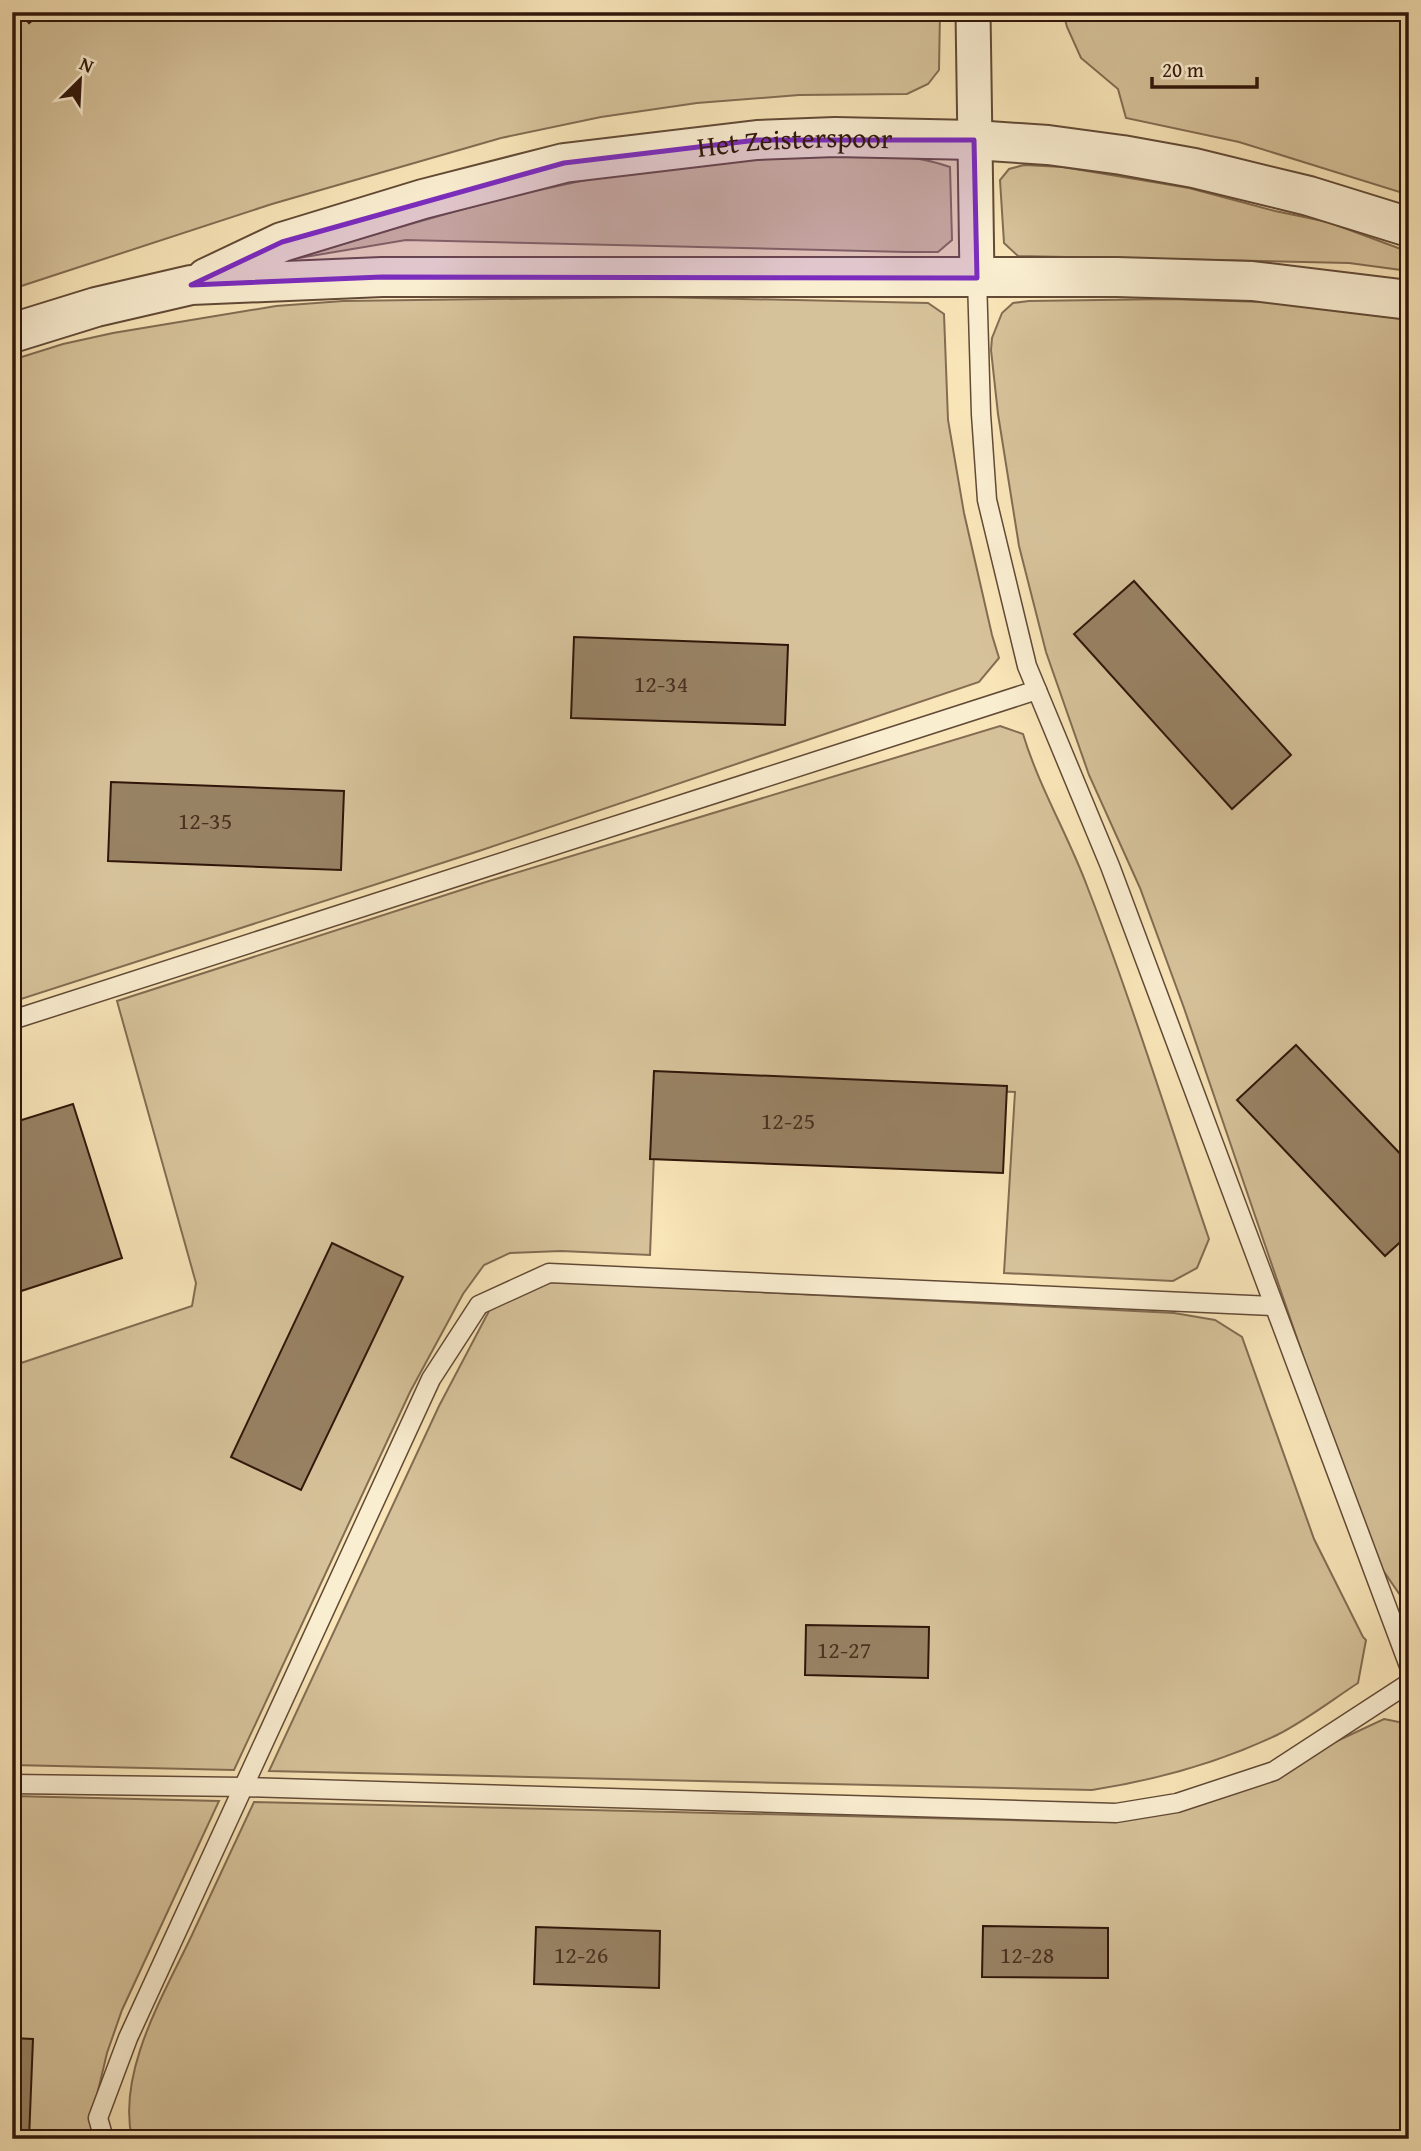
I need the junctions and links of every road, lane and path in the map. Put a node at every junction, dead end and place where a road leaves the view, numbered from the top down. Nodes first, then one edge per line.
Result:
1 (973, 12) edge
2 (974, 140) junction
3 (1409, 227) edge
4 (977, 278) junction
5 (191, 285) junction
6 (1409, 300) edge
7 (12, 333) edge
8 (1037, 690) junction
9 (12, 1020) edge
10 (1274, 1306) junction
11 (1409, 1666) edge
12 (1409, 1683) edge
13 (12, 1784) edge
14 (243, 1787) junction
15 (104, 2139) edge

1 - 2 street
2 - 3 street, Het Zeisterspoor
2 - 4 street
2 - 5 street, Het Zeisterspoor
4 - 5 street, Het Zeisterspoor
4 - 6 street, Het Zeisterspoor
4 - 8 lane
5 - 7 street, Het Zeisterspoor
8 - 9 lane
8 - 10 lane
10 - 11 lane
10 - 14 lane
12 - 14 lane
13 - 14 lane
14 - 15 lane

